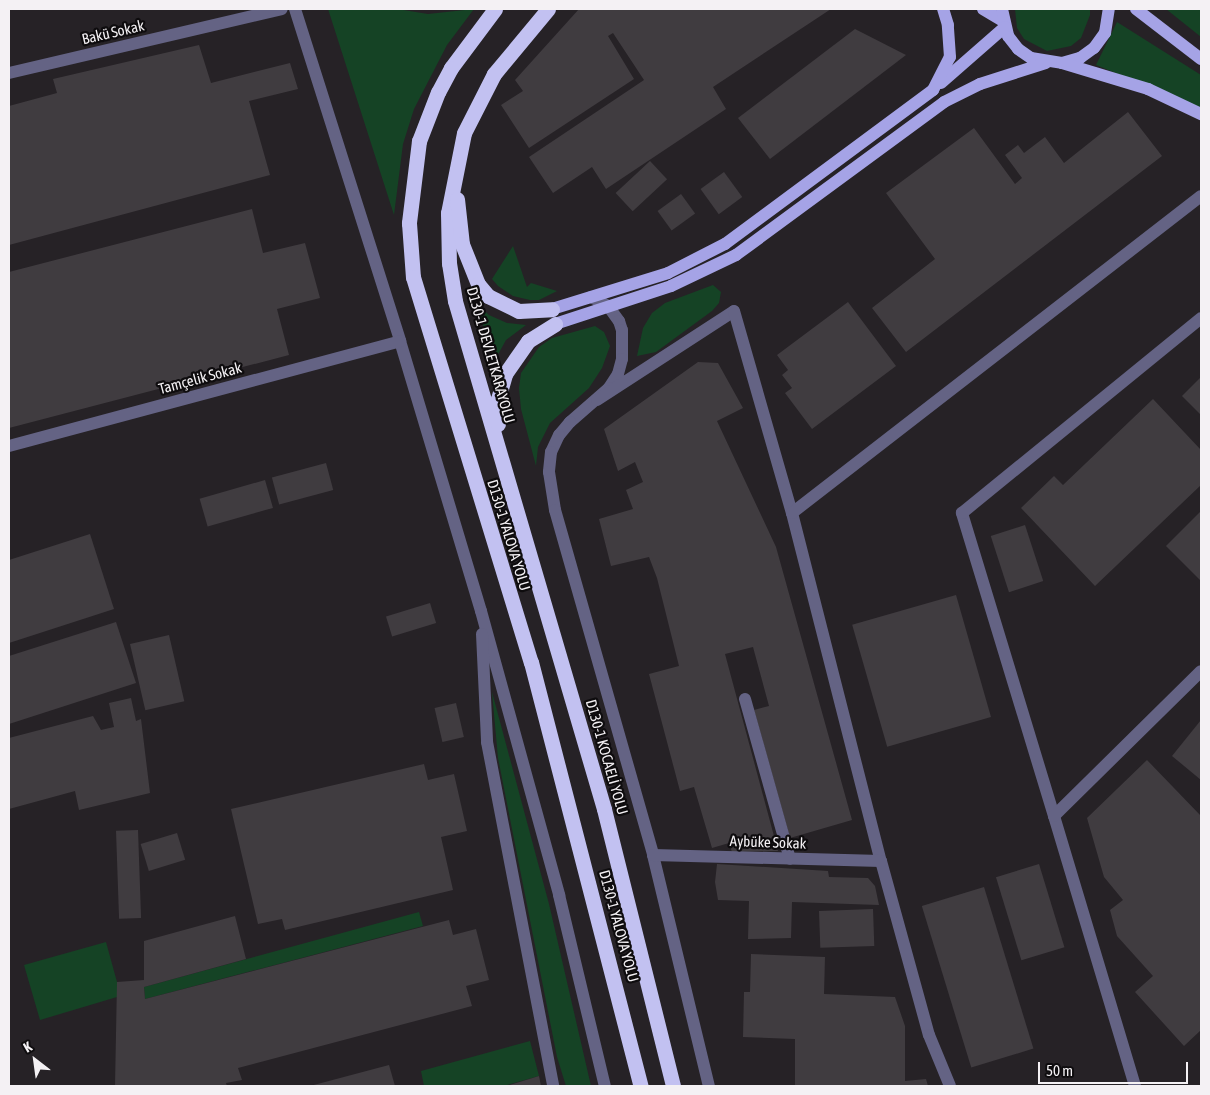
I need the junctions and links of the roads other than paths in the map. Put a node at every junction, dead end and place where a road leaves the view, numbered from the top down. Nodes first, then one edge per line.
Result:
1 (282, 9) edge
2 (295, 9) edge
3 (495, 9) edge
4 (548, 9) edge
5 (943, 9) edge
6 (983, 9) edge
7 (1110, 9) edge
8 (1136, 9) edge
9 (1003, 19) edge
10 (1201, 59) edge
11 (1046, 63) junction
12 (1062, 64) junction
13 (9, 73) edge
14 (933, 90) junction
15 (1201, 114) edge
16 (455, 168) junction
17 (1201, 196) edge
18 (590, 297) junction
19 (608, 306) junction
20 (553, 316) junction
21 (1201, 318) edge
22 (400, 341) junction
23 (597, 400) junction
24 (498, 440) junction
25 (9, 446) edge
26 (792, 512) junction
27 (481, 611) junction
28 (1201, 671) edge
29 (746, 699) dead end
30 (1054, 816) junction
31 (654, 855) junction
32 (790, 859) junction
33 (881, 861) junction
34 (553, 1086) edge
35 (606, 1086) edge
36 (641, 1086) edge
37 (673, 1086) edge
38 (709, 1086) edge
39 (950, 1086) edge
40 (1135, 1086) edge

1 - 13 street, Bakü Sokak
2 - 22 street
3 - 36 highway, D130-1 YALOVA YOLU
4 - 16 highway, D130-1 DEVLETKARAYOLU
5 - 14 main road
6 - 9 main road
7 - 12 main road
8 - 10 main road
9 - 11 main road
9 - 14 main road
11 - 12 main road
11 - 19 main road
12 - 15 main road
14 - 18 main road
16 - 20 highway
16 - 24 highway, D130-1 DEVLETKARAYOLU
17 - 26 street
18 - 19 street
18 - 20 main road
19 - 20 main road
19 - 23 street
20 - 24 highway
21 - 30 street
22 - 25 street, Tamçelik Sokak
22 - 27 street
23 - 26 street
23 - 31 street
24 - 37 highway, D130-1 KOCAELİ YOLU
26 - 33 street
27 - 34 street
27 - 35 street
28 - 30 street
29 - 32 street
30 - 40 street
31 - 32 street, Aybüke Sokak
31 - 38 street
32 - 33 street, Aybüke Sokak
33 - 39 street

